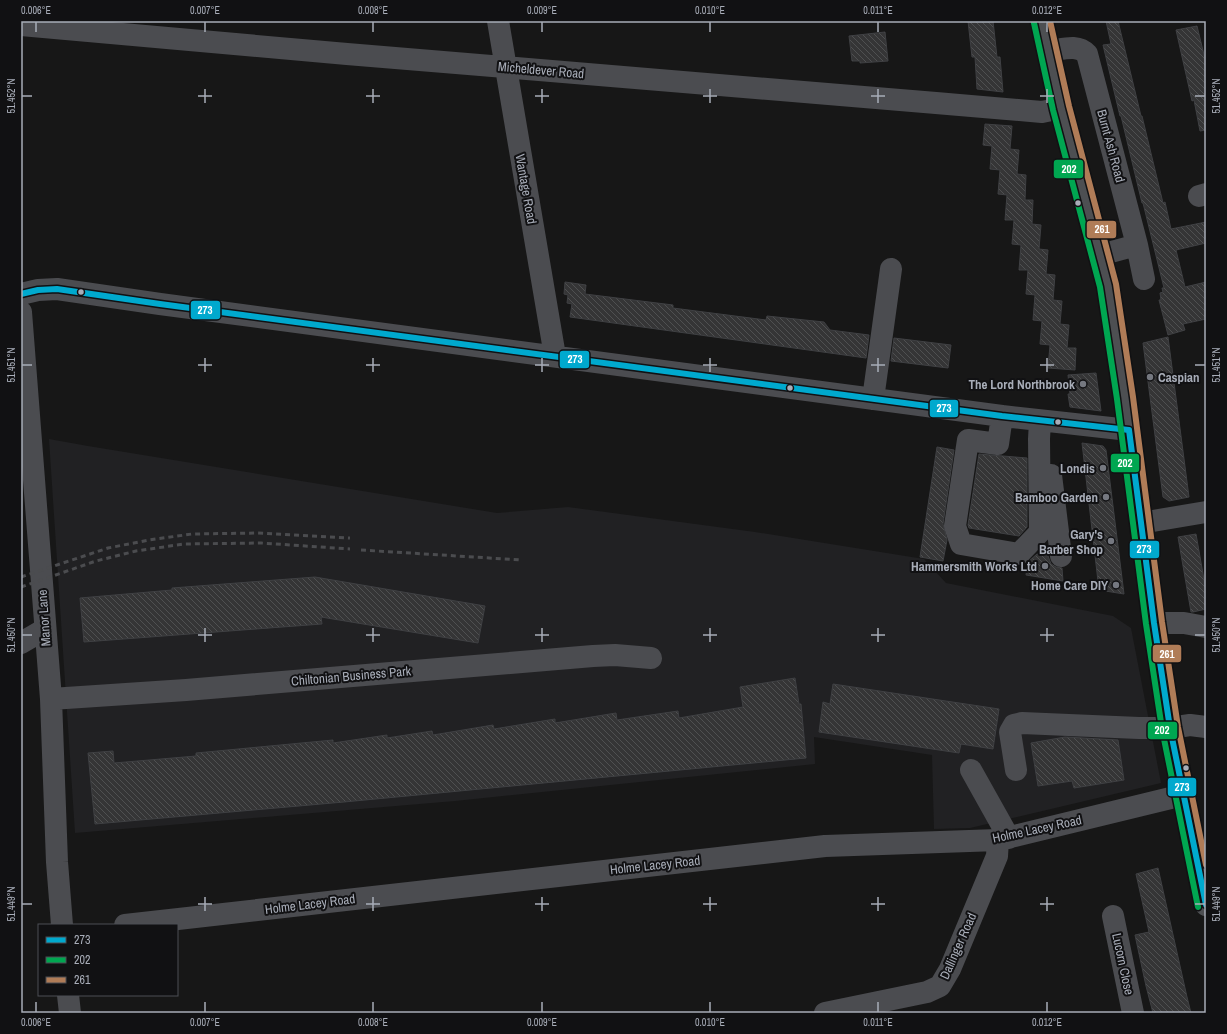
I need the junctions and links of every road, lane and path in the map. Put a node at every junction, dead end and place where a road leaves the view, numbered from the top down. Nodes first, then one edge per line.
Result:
1 (498, 21) edge
2 (1042, 21) edge
3 (21, 25) edge
4 (1048, 51) junction
5 (505, 67) junction
6 (1061, 108) junction
7 (1137, 245) junction
8 (1100, 255) junction
9 (891, 269) dead end
10 (1144, 279) dead end
11 (21, 294) edge
12 (21, 312) edge
13 (555, 356) junction
14 (873, 399) junction
15 (1002, 416) junction
16 (1045, 422) junction
17 (1129, 430) junction
18 (1206, 512) edge
19 (1141, 523) junction
20 (30, 542) edge
21 (1061, 556) dead end
22 (1154, 624) junction
23 (1206, 627) edge
24 (45, 629) junction
25 (21, 643) edge
26 (651, 658) dead end
27 (51, 699) junction
28 (1206, 726) edge
29 (1170, 728) junction
30 (970, 770) dead end
31 (1016, 770) dead end
32 (1183, 795) junction
33 (1003, 839) junction
34 (1206, 905) edge
35 (1113, 916) dead end
36 (62, 924) edge
37 (134, 924) edge
38 (68, 996) edge
39 (70, 1013) edge
40 (825, 1013) edge
41 (1133, 1013) edge

1 - 5 street, Wantage Road
2 - 4 main road
3 - 5 street, Micheldever Road
4 - 6 main road
4 - 7 street, Burnt Ash Road
5 - 6 street, Micheldever Road
5 - 13 street, Wantage Road
6 - 8 main road
7 - 8 street
7 - 10 street, Burnt Ash Road
8 - 17 main road
9 - 14 street
11 - 13 street
12 - 20 street, Manor Lane
13 - 14 street
14 - 15 street
15 - 16 street
15 - 16 street
16 - 17 street
16 - 21 street
17 - 19 main road
18 - 19 street
19 - 22 main road
20 - 24 street, Manor Lane
22 - 23 street
22 - 29 main road
24 - 25 street
24 - 27 street, Manor Lane
26 - 27 street, Chiltonian Business Park
27 - 36 street, Manor Lane
28 - 29 street
29 - 31 street
29 - 32 main road
30 - 33 street
32 - 33 street, Holme Lacey Road
32 - 34 main road
33 - 37 street, Holme Lacey Road
33 - 40 street, Dallinger Road
35 - 41 street, Lucorn Close
38 - 39 street

